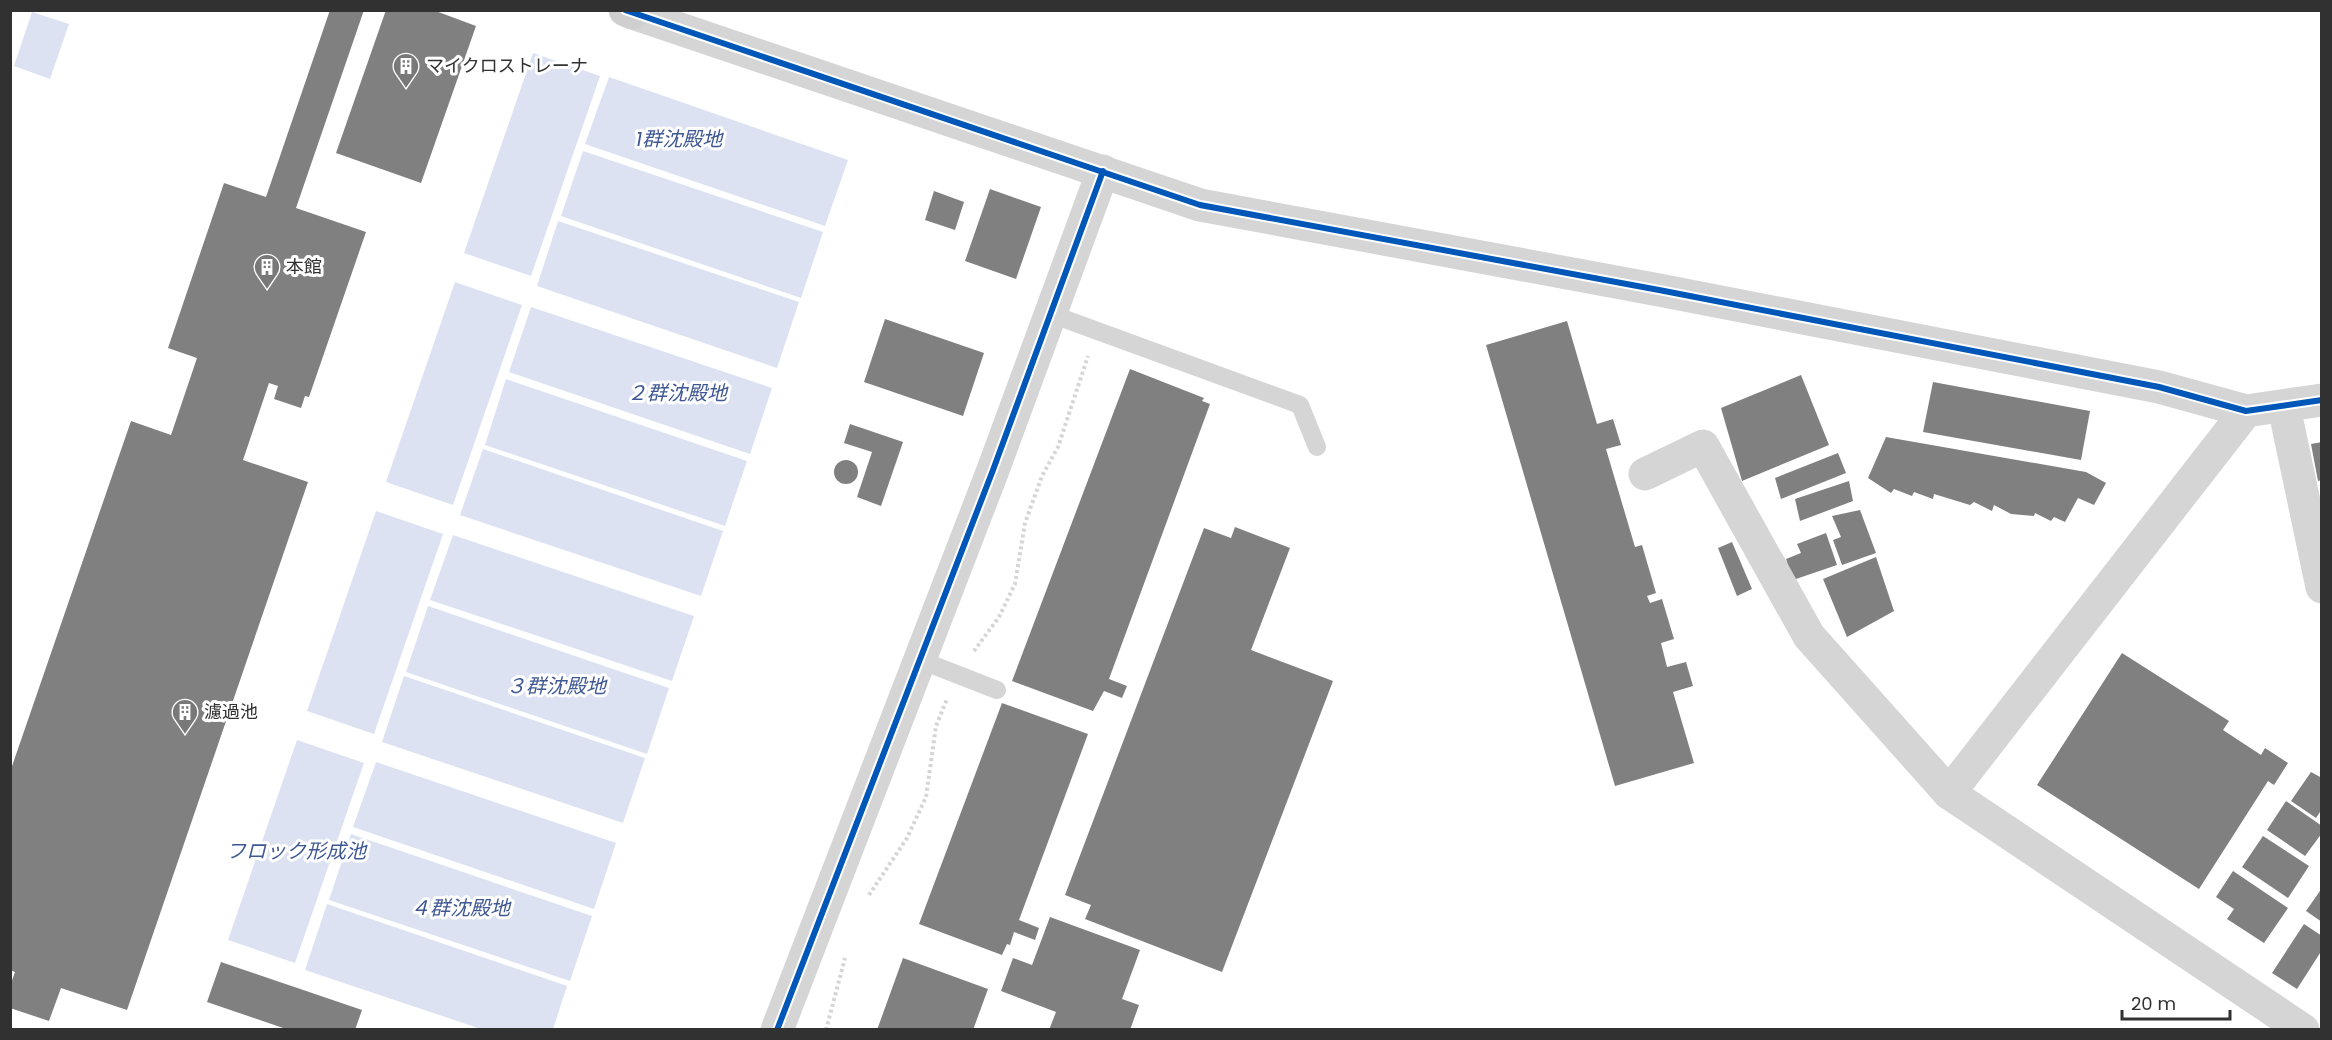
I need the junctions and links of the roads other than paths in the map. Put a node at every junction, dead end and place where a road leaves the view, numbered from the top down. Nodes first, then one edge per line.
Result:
1 (629, 12) edge
2 (1103, 171) junction
3 (1051, 314) junction
4 (2322, 400) edge
5 (2284, 407) junction
6 (2246, 411) junction
7 (1317, 447) dead end
8 (1645, 474) dead end
9 (2322, 587) edge
10 (920, 660) junction
11 (998, 690) dead end
12 (1949, 792) junction
13 (777, 1029) edge
14 (2303, 1029) edge

1 - 2 street
2 - 3 street
2 - 6 street
3 - 7 lane
3 - 10 street
4 - 5 street
5 - 6 street
5 - 9 street
6 - 12 street
8 - 12 street
10 - 11 lane
10 - 13 street
12 - 14 street

